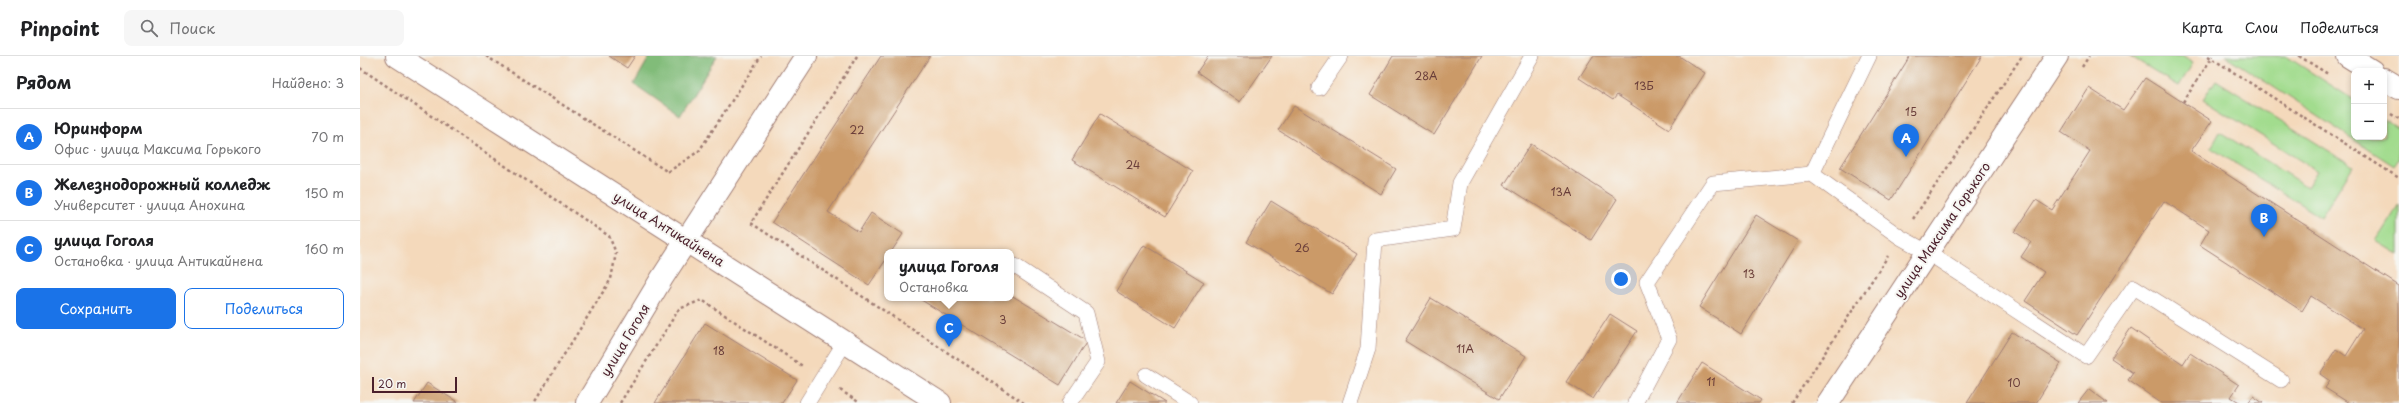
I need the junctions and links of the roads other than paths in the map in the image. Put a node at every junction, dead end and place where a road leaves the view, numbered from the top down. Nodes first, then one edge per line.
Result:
1 (397, 56) edge
2 (806, 56) edge
3 (1341, 56) edge
4 (1532, 56) edge
5 (1868, 56) edge
6 (2057, 56) edge
7 (2348, 56) edge
8 (2367, 68) edge
9 (2387, 81) edge
10 (1319, 88) dead end
11 (2399, 88) edge
12 (1812, 174) junction
13 (687, 242) junction
14 (1927, 252) junction
15 (1015, 266) dead end
16 (845, 342) junction
17 (1146, 376) dead end
18 (2281, 380) dead end
19 (587, 403) edge
20 (807, 403) edge
21 (940, 403) edge
22 (1070, 403) edge
23 (1190, 403) edge
24 (1350, 403) edge
25 (1635, 403) edge
26 (1828, 403) edge

1 - 13 main road, улица Антикайнена
2 - 13 main road, улица Гоголя
3 - 10 lane
4 - 24 lane
5 - 12 lane
6 - 14 main road, улица Максима Горького
7 - 8 main road
9 - 11 main road
12 - 14 lane
12 - 25 lane
13 - 16 main road, улица Антикайнена
13 - 19 main road, улица Гоголя
14 - 18 lane
14 - 26 main road, улица Максима Горького
15 - 22 lane
16 - 20 lane
16 - 21 main road, улица Антикайнена
17 - 23 lane

